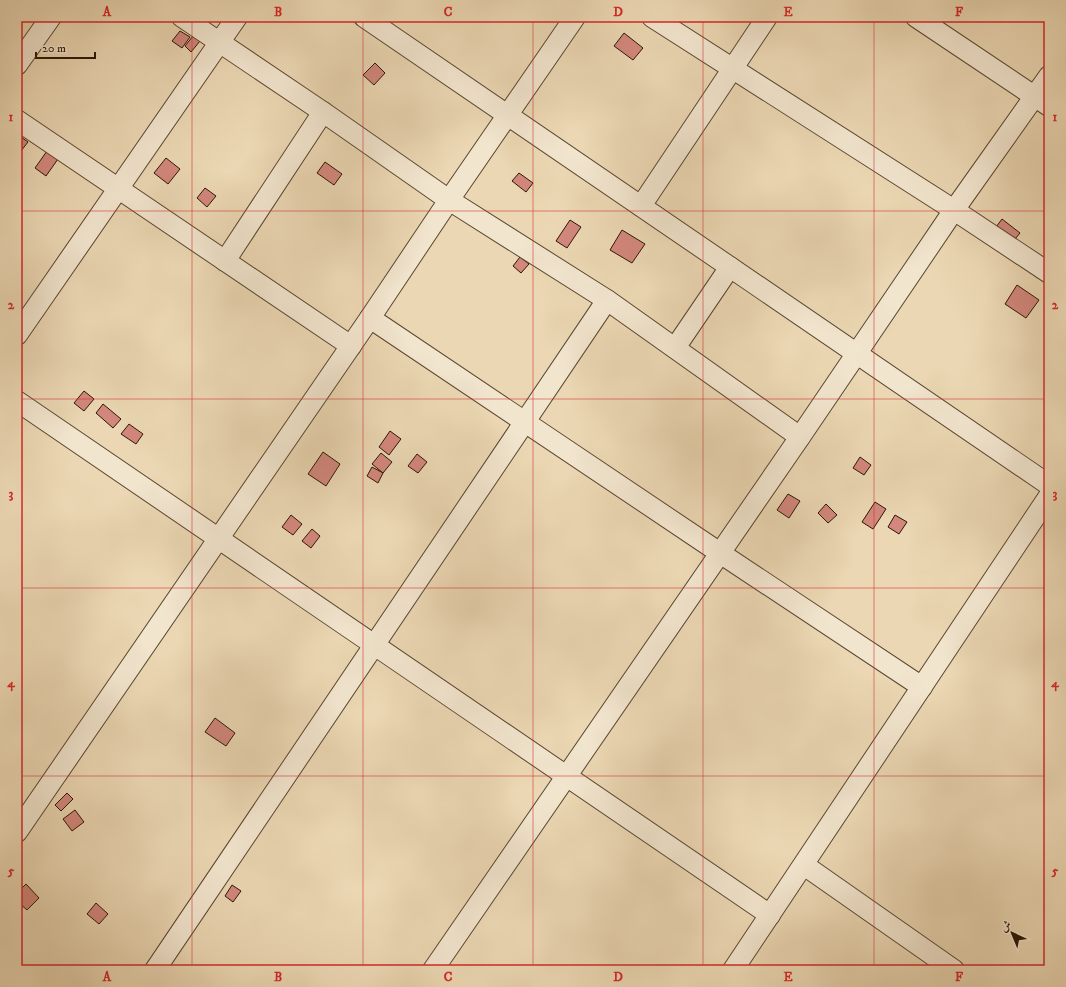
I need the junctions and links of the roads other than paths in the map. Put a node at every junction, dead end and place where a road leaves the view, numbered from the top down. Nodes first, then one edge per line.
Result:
1 (51, 17) edge
2 (182, 17) edge
3 (237, 17) edge
4 (364, 17) edge
5 (575, 17) edge
6 (652, 17) edge
7 (767, 17) edge
8 (916, 17) edge
9 (220, 43) junction
10 (17, 65) edge
11 (732, 69) junction
12 (1049, 76) edge
13 (1042, 101) edge
14 (324, 112) junction
15 (508, 115) junction
16 (17, 120) edge
17 (118, 188) junction
18 (449, 200) junction
19 (641, 206) junction
20 (954, 210) junction
21 (225, 261) junction
22 (730, 267) junction
23 (1049, 273) edge
24 (607, 300) junction
25 (370, 318) junction
26 (17, 335) edge
27 (350, 346) junction
28 (675, 348) junction
29 (856, 353) junction
30 (17, 401) edge
31 (524, 422) junction
32 (800, 437) junction
33 (1049, 485) edge
34 (1049, 496) edge
35 (218, 539) junction
36 (720, 553) junction
37 (375, 646) junction
38 (922, 687) junction
39 (566, 776) junction
40 (17, 832) edge
41 (804, 865) junction
42 (770, 915) junction
43 (156, 970) edge
44 (433, 970) edge
45 (733, 970) edge
46 (954, 970) edge

1 - 10 street
2 - 9 street
3 - 9 street
4 - 15 street
5 - 15 street
6 - 11 street
7 - 11 street
8 - 13 street
9 - 14 street
9 - 17 street
11 - 19 street
11 - 20 street
12 - 13 street
13 - 20 street
14 - 18 street
14 - 21 street
15 - 18 street
15 - 19 street
16 - 17 street
17 - 21 street
17 - 26 street
18 - 24 street
18 - 25 street
19 - 22 street
20 - 23 street
20 - 29 street
21 - 27 street
22 - 28 street
22 - 29 street
24 - 28 street
24 - 31 street
25 - 27 street
25 - 31 street
27 - 35 street
28 - 32 street
29 - 32 street
29 - 33 street
30 - 35 street
31 - 36 street
31 - 37 street
32 - 36 street
34 - 38 street
35 - 37 street
35 - 40 street
36 - 38 street
36 - 39 street
37 - 39 street
37 - 43 street
38 - 41 street
39 - 42 street
39 - 44 street
41 - 42 street
41 - 46 street
42 - 45 street

